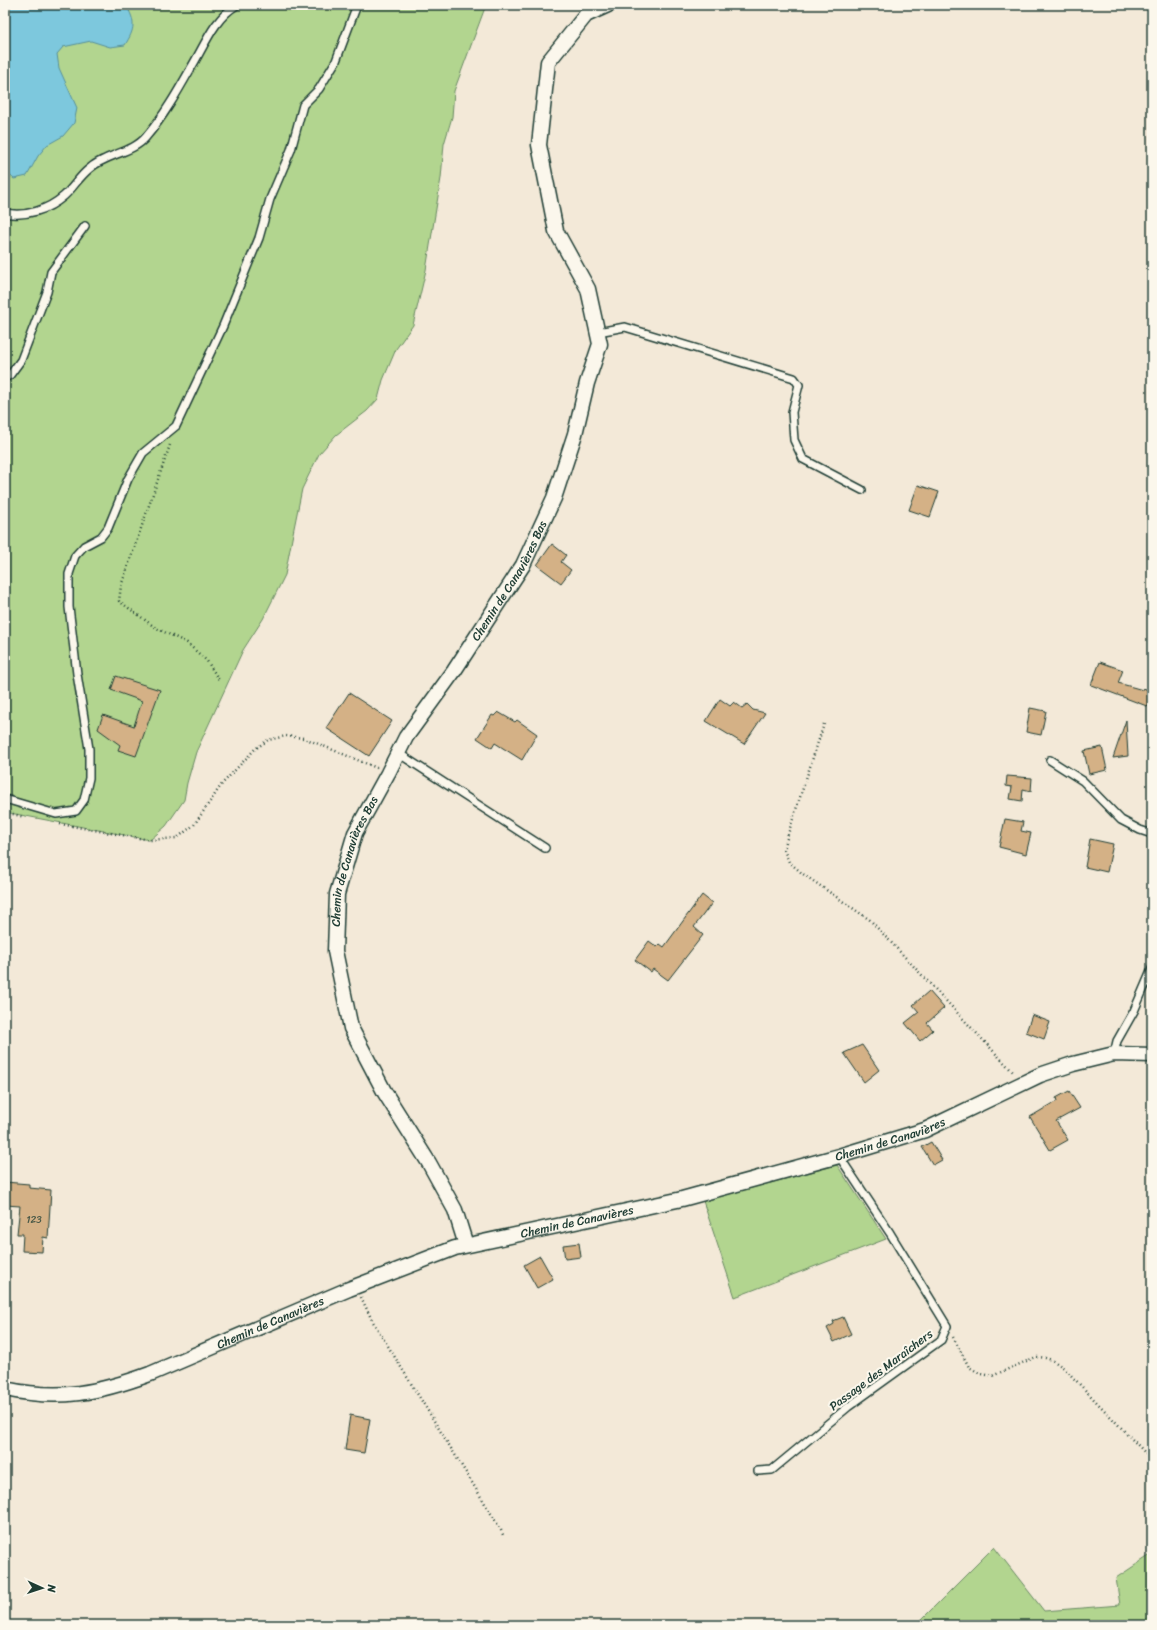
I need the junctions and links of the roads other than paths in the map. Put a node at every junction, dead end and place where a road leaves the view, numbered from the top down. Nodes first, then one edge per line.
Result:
1 (237, 5) edge
2 (357, 5) edge
3 (608, 5) edge
4 (5, 213) edge
5 (85, 226) dead end
6 (598, 332) junction
7 (5, 378) edge
8 (862, 490) dead end
9 (398, 753) junction
10 (1050, 760) dead end
11 (5, 799) edge
12 (1152, 834) edge
13 (544, 848) dead end
14 (1152, 969) edge
15 (1114, 1054) junction
16 (1152, 1055) edge
17 (839, 1156) junction
18 (466, 1245) junction
19 (5, 1389) edge
20 (758, 1470) dead end

1 - 4 lane
2 - 11 lane
3 - 6 street, Chemin de Canavières Bas
5 - 7 lane
6 - 8 lane
6 - 9 street, Chemin de Canavières Bas
9 - 13 lane
9 - 18 street, Chemin de Canavières Bas
10 - 12 lane
14 - 15 lane
15 - 16 street, Chemin de Canavières
15 - 17 street, Chemin de Canavières
17 - 18 street, Chemin de Canavières
17 - 20 lane, Passage des Maraîchers
18 - 19 street, Chemin de Canavières

